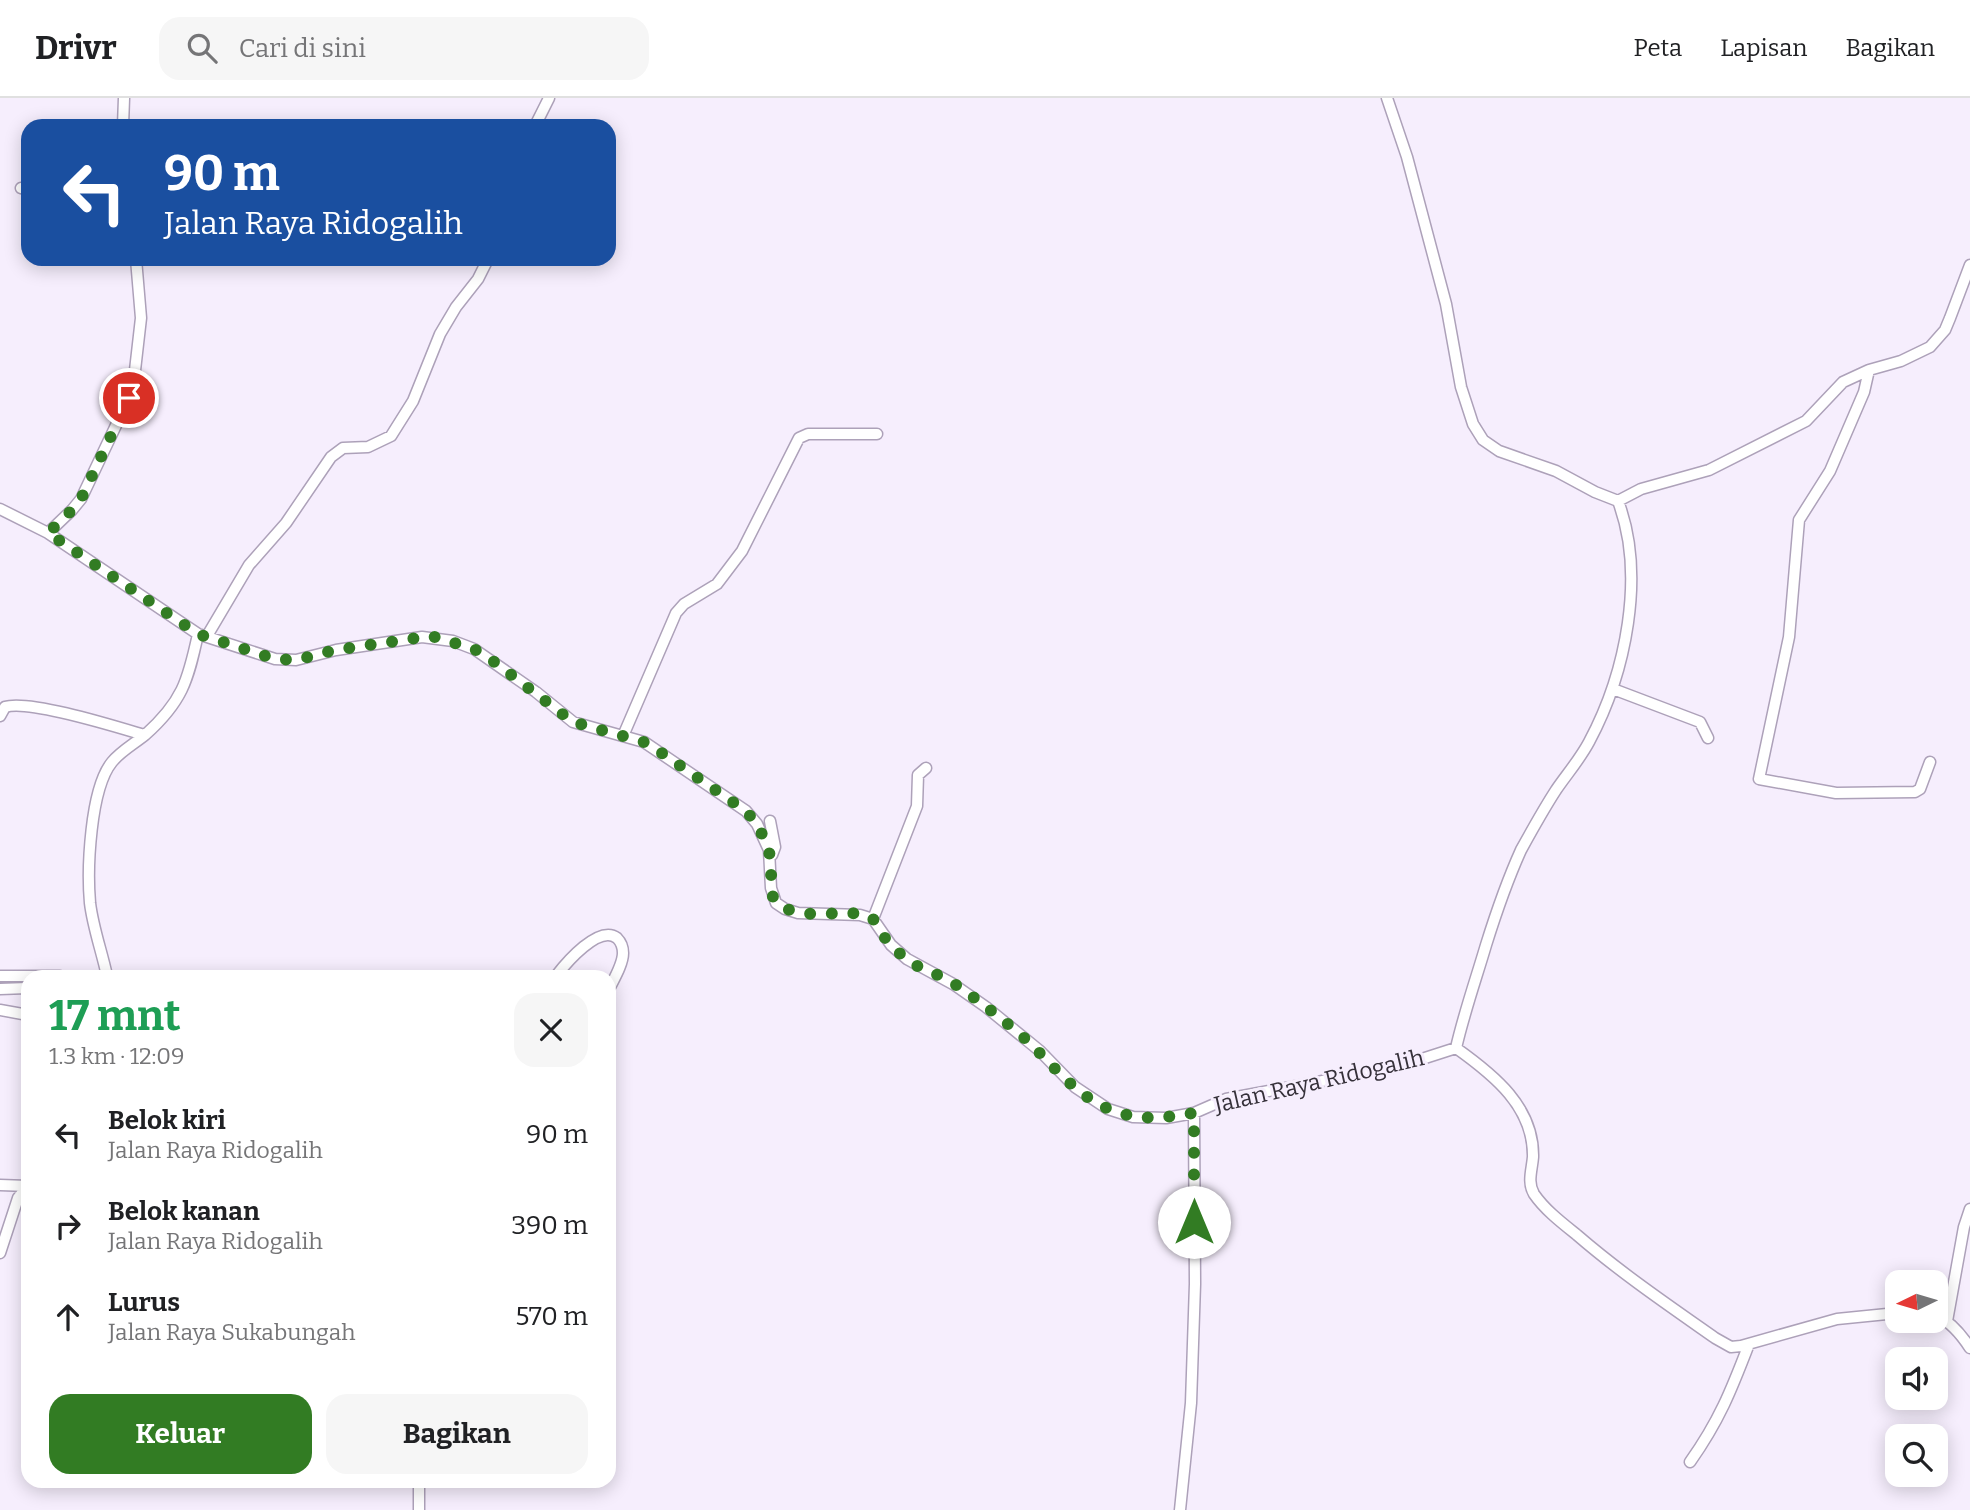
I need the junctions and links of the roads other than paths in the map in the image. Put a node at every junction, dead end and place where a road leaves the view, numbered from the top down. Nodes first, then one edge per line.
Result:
1 (124, 98) edge
2 (549, 98) edge
3 (1387, 98) edge
4 (123, 119) edge
5 (538, 119) edge
6 (1970, 264) edge
7 (136, 266) edge
8 (484, 266) edge
9 (1869, 370) junction
10 (877, 434) dead end
11 (1618, 500) junction
12 (0, 509) edge
13 (48, 533) junction
14 (202, 635) junction
15 (1613, 690) junction
16 (0, 716) edge
17 (144, 735) junction
18 (623, 736) junction
19 (1708, 738) dead end
20 (1930, 762) dead end
21 (926, 768) dead end
22 (770, 821) dead end
23 (770, 861) junction
24 (873, 919) junction
25 (106, 970) edge
26 (562, 970) edge
27 (616, 973) edge
28 (0, 976) edge
29 (21, 976) edge
30 (21, 988) edge
31 (0, 989) edge
32 (0, 1010) edge
33 (21, 1014) edge
34 (1456, 1048) junction
35 (1194, 1113) junction
36 (0, 1185) edge
37 (21, 1186) edge
38 (21, 1194) edge
39 (1970, 1209) edge
40 (0, 1253) edge
41 (1885, 1314) edge
42 (1948, 1315) edge
43 (1948, 1322) edge
44 (1749, 1344) junction
45 (1970, 1348) edge
46 (1690, 1462) dead end
47 (419, 1488) edge
48 (419, 1510) edge
49 (1180, 1510) edge

1 - 4 street
2 - 5 street
3 - 11 street
6 - 9 street
7 - 13 street
8 - 14 street
9 - 11 street
9 - 20 street
10 - 18 street
11 - 15 street
12 - 13 street
13 - 14 street
14 - 17 street
14 - 18 street
15 - 19 street
15 - 34 street
16 - 17 street
17 - 25 street
18 - 23 street
21 - 24 street
22 - 23 street
23 - 24 street
24 - 35 street, Jalan Raya Ridogalih
26 - 27 street
28 - 29 street
30 - 31 street
32 - 33 street
34 - 35 street, Jalan Raya Ridogalih
34 - 44 street, Jalan Raya Ridogalih
35 - 49 street
36 - 37 street
38 - 40 street
39 - 42 street
41 - 44 street, Jalan Raya Ridogalih
43 - 45 street
44 - 46 street
47 - 48 street

